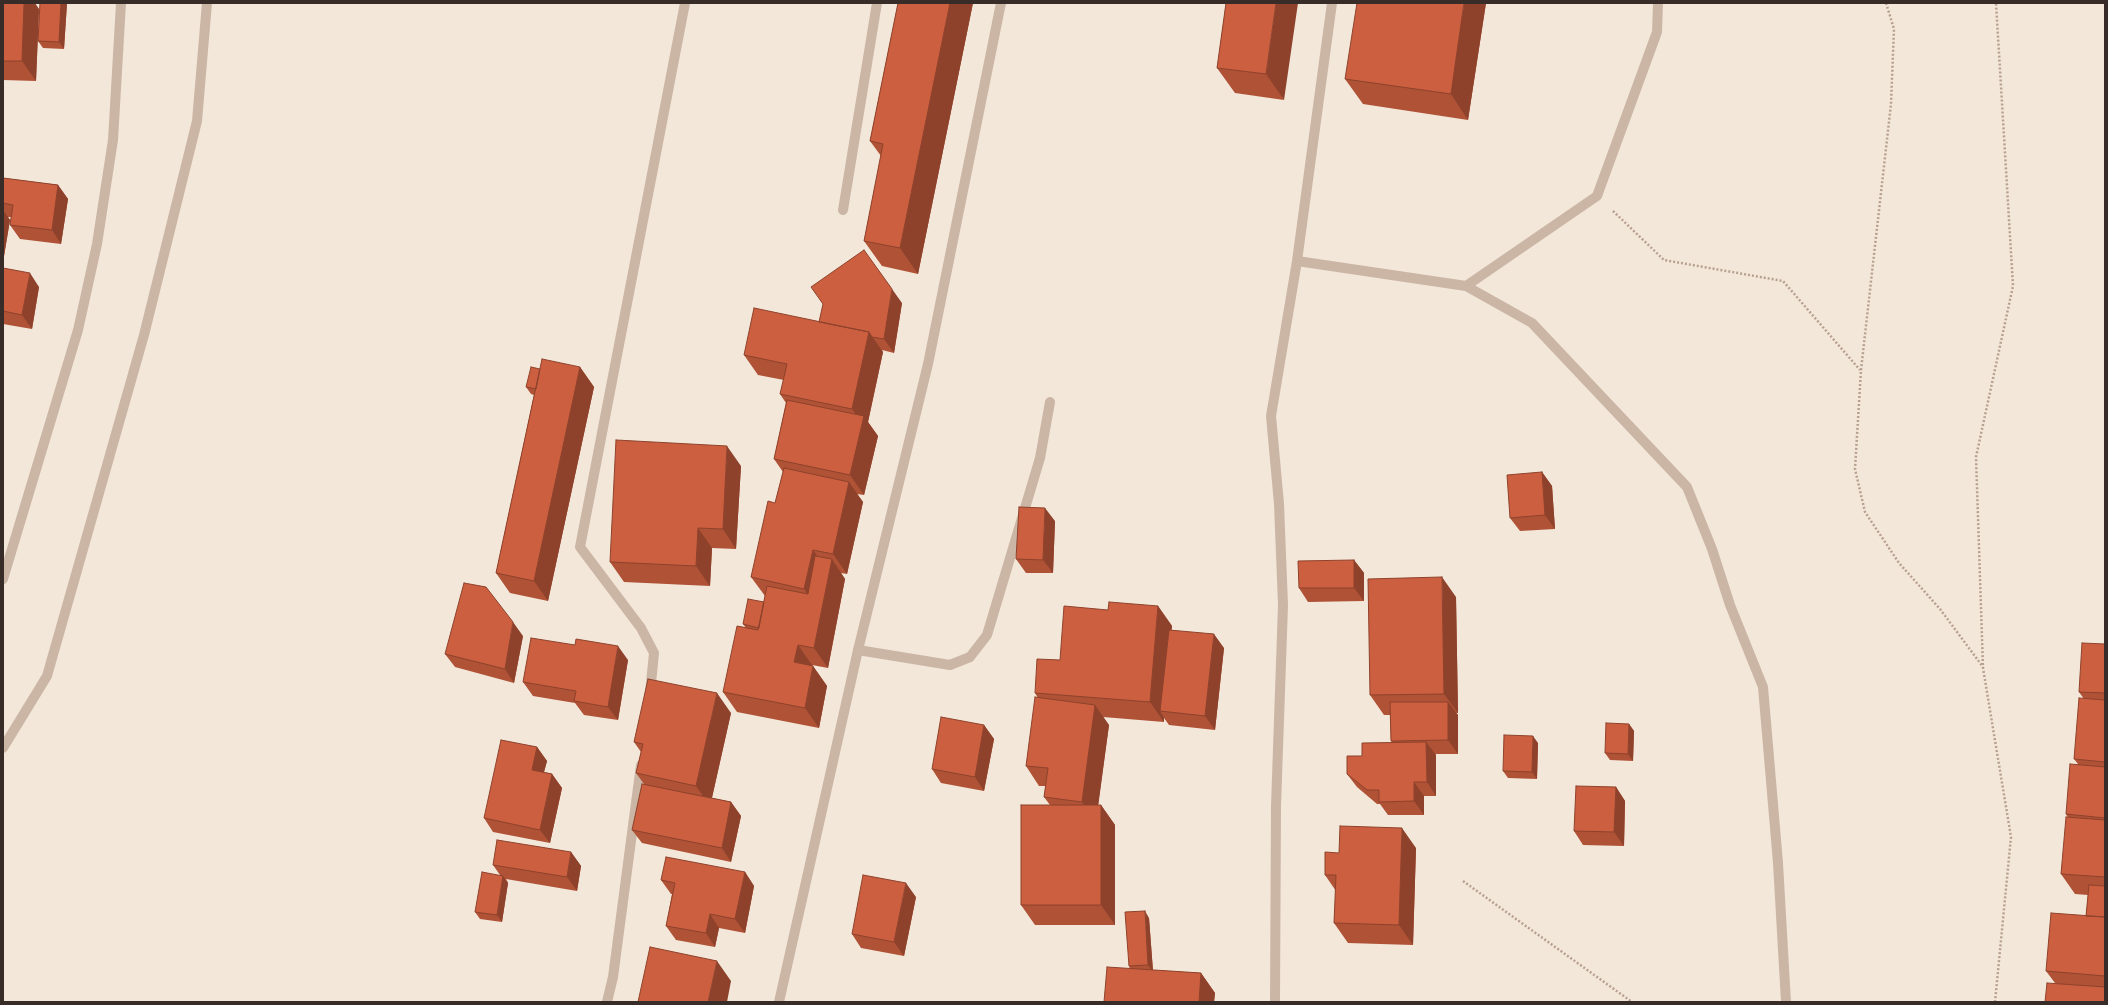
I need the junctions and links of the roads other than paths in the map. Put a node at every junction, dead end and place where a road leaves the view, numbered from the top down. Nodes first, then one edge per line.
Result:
1 (121, 3) edge
2 (208, 3) edge
3 (686, 3) edge
4 (877, 3) edge
5 (1001, 3) edge
6 (1332, 3) edge
7 (1658, 3) edge
8 (843, 210) dead end
9 (1297, 261) junction
10 (1466, 286) junction
11 (1050, 402) dead end
12 (3, 579) edge
13 (858, 650) junction
14 (648, 705) edge
15 (3, 748) edge
16 (642, 752) edge
17 (607, 1002) edge
18 (779, 1002) edge
19 (1275, 1002) edge
20 (1786, 1002) edge

1 - 12 street
2 - 15 street
3 - 14 street
4 - 8 street
5 - 13 street
6 - 9 street
7 - 10 street
9 - 10 street
9 - 19 street
10 - 20 street
11 - 13 street
13 - 18 street
16 - 17 street

